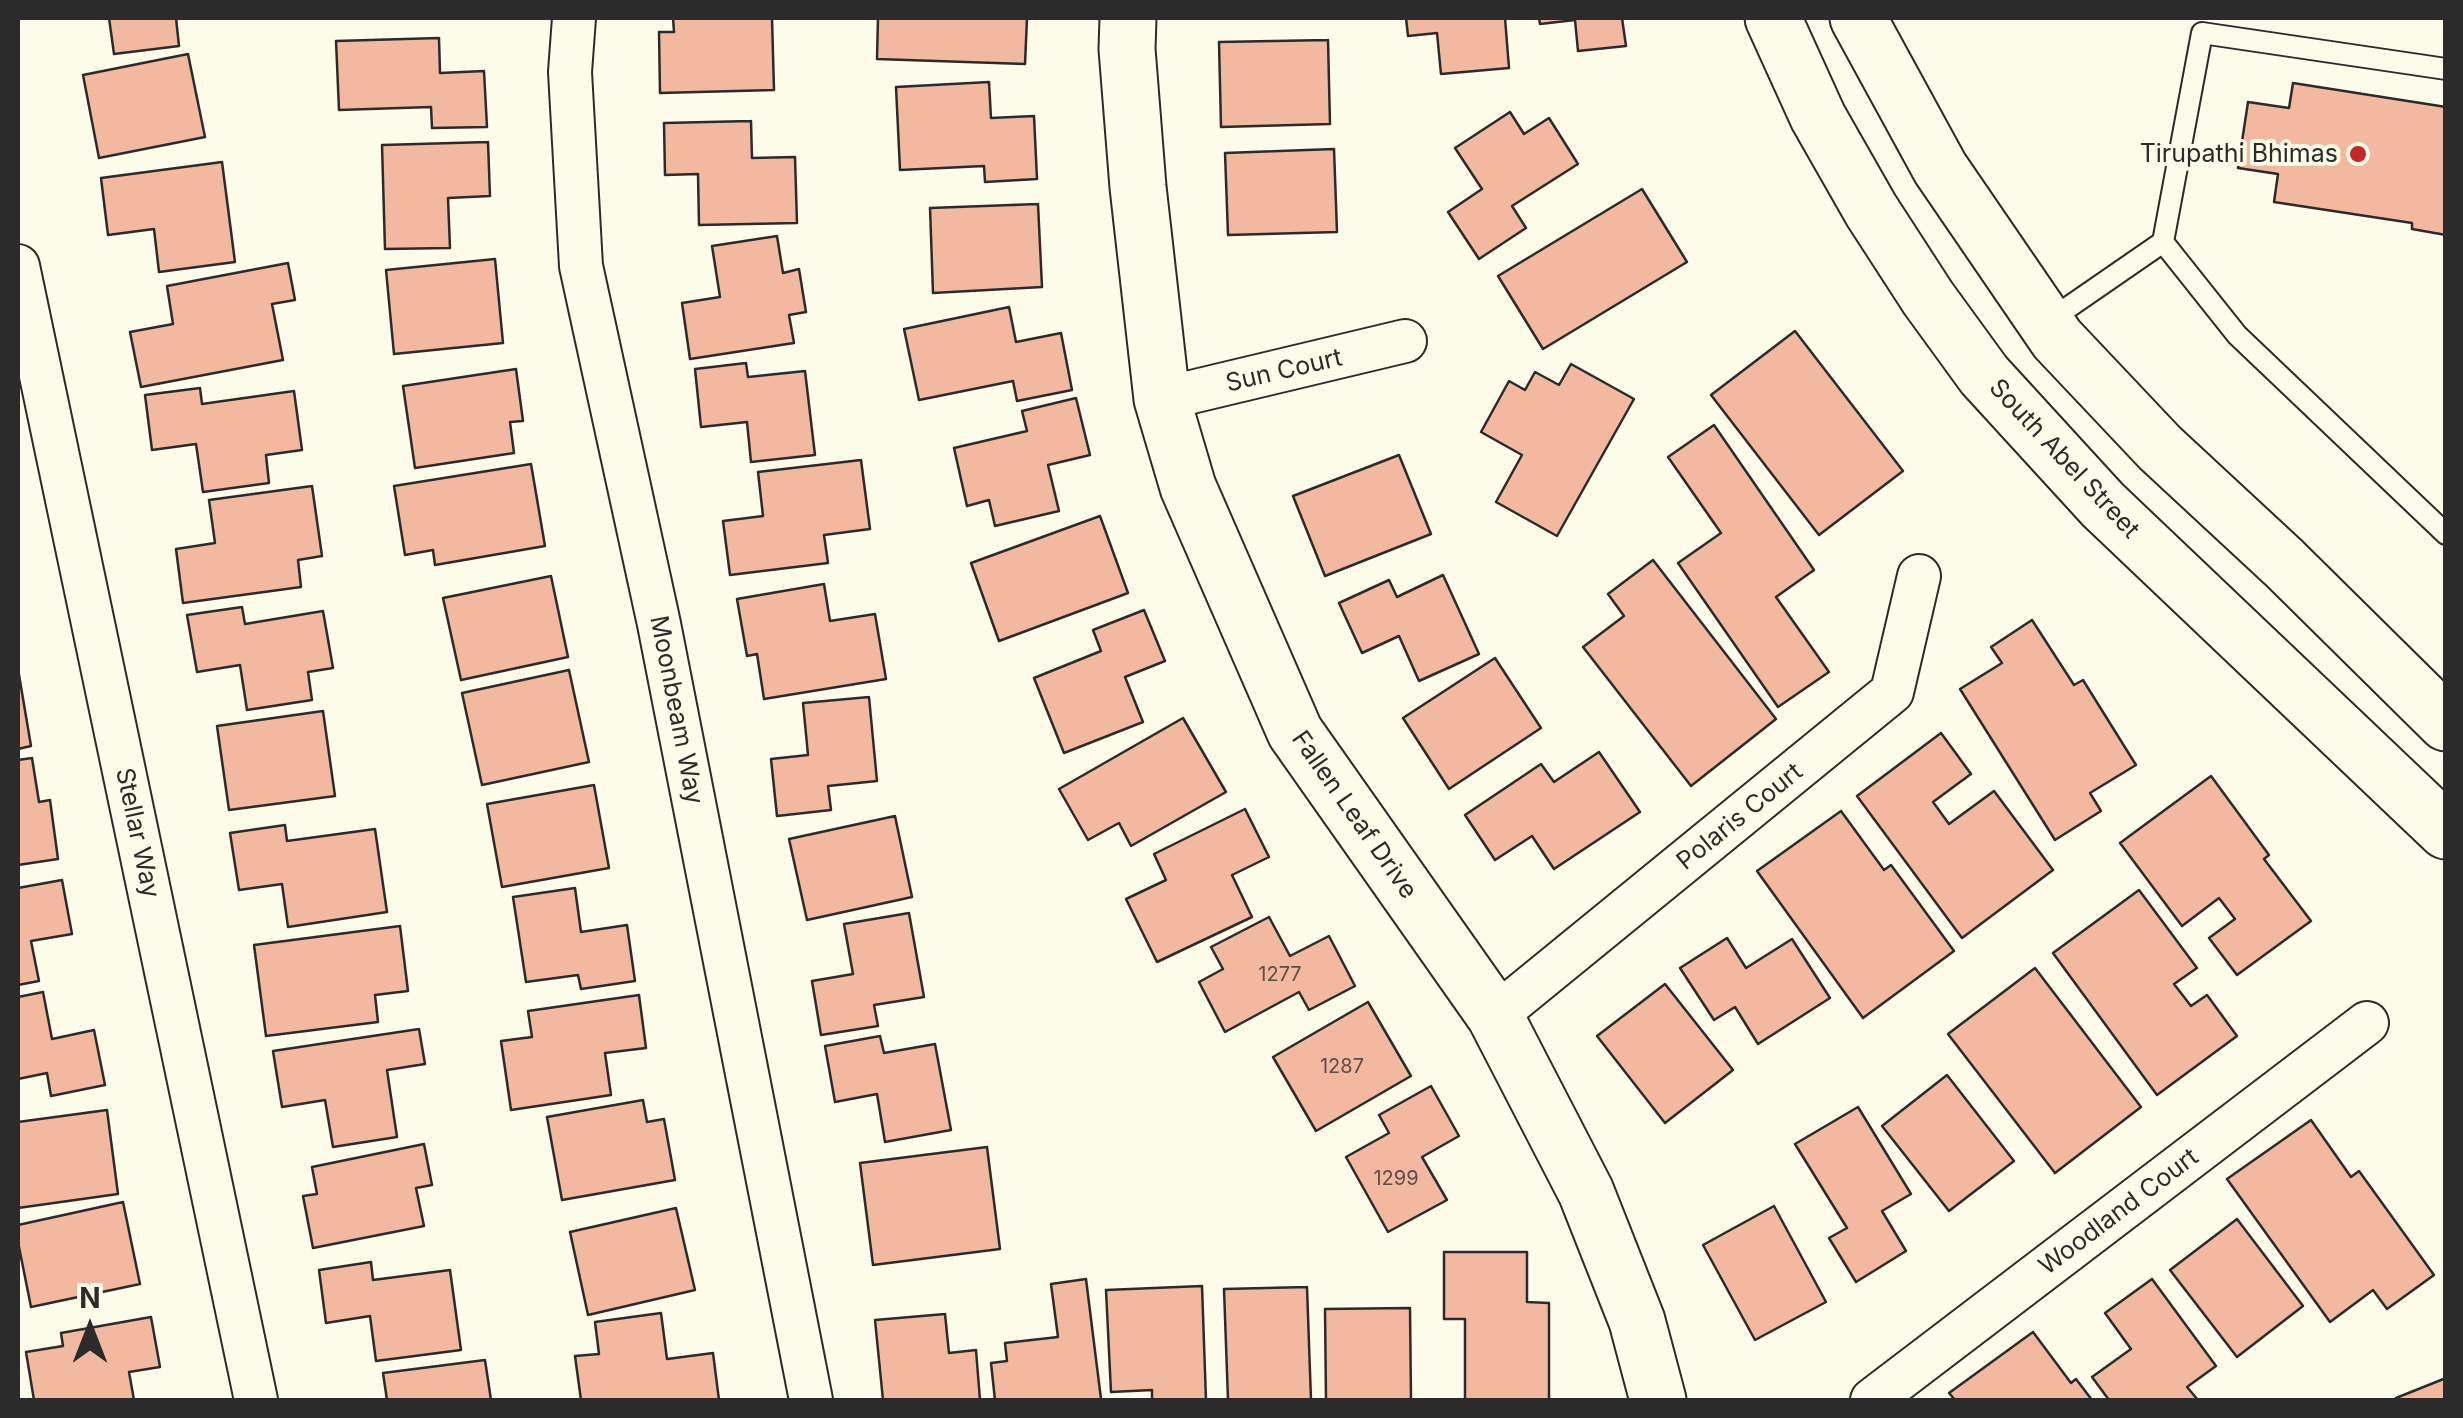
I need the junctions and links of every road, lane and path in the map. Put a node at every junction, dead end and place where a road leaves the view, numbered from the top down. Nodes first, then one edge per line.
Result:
1 (574, 18) edge
2 (1128, 18) edge
3 (1772, 18) edge
4 (1858, 18) edge
5 (2446, 69) edge
6 (2164, 242) junction
7 (18, 266) edge
8 (2045, 324) junction
9 (1405, 341) dead end
10 (1984, 375) junction
11 (1162, 399) junction
12 (2446, 534) edge
13 (1919, 576) dead end
14 (2446, 722) edge
15 (2437, 805) edge
16 (1495, 1016) junction
17 (2366, 1023) dead end
18 (256, 1400) edge
19 (811, 1400) edge
20 (1658, 1400) edge
21 (1872, 1400) edge

1 - 19 street, Moonbeam Way
2 - 11 main road, Fallen Leaf Drive
3 - 10 main road, South Abel Street
4 - 8 main road
5 - 6 lane
6 - 8 lane
6 - 12 lane
7 - 18 street, Stellar Way
8 - 10 main road
8 - 14 main road
9 - 11 street, Sun Court
10 - 15 main road, South Abel Street
11 - 16 main road, Fallen Leaf Drive
13 - 16 street, Polaris Court
16 - 20 main road, Fallen Leaf Drive
17 - 21 street, Woodland Court

